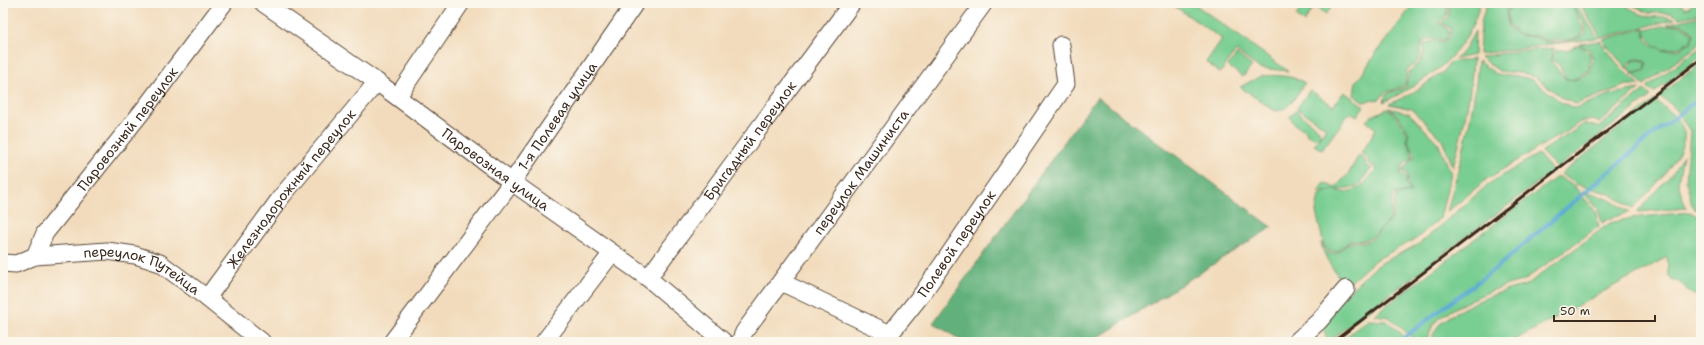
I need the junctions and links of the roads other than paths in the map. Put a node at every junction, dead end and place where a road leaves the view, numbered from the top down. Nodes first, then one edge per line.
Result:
1 (224, 3) edge
2 (263, 3) edge
3 (461, 3) edge
4 (635, 3) edge
5 (852, 3) edge
6 (984, 3) edge
7 (1061, 45) dead end
8 (377, 82) junction
9 (398, 96) junction
10 (512, 182) junction
11 (612, 253) junction
12 (34, 256) junction
13 (3, 263) edge
14 (648, 278) junction
15 (781, 282) junction
16 (1346, 289) dead end
17 (207, 298) junction
18 (262, 342) edge
19 (392, 342) edge
20 (544, 342) edge
21 (724, 342) edge
22 (740, 342) edge
23 (1296, 342) edge

1 - 12 street, Паровозный переулок
2 - 8 street, Паровозная улица
3 - 9 street
4 - 10 street, 1-я Полевая улица
5 - 14 street, Бригадный переулок
6 - 15 street, переулок Машиниста
7 - 15 street, Полевой переулок
8 - 9 street, Паровозная улица
8 - 17 street, Железнодорожный переулок
9 - 10 street, Паровозная улица
10 - 11 street, Паровозная улица
10 - 19 street, 1-я Полевая улица
11 - 14 street, Паровозная улица
11 - 20 street
12 - 13 street, переулок Путейца
12 - 17 street, переулок Путейца
14 - 21 street, Паровозная улица
15 - 22 street, переулок Машиниста
16 - 23 street
17 - 18 street, переулок Путейца

